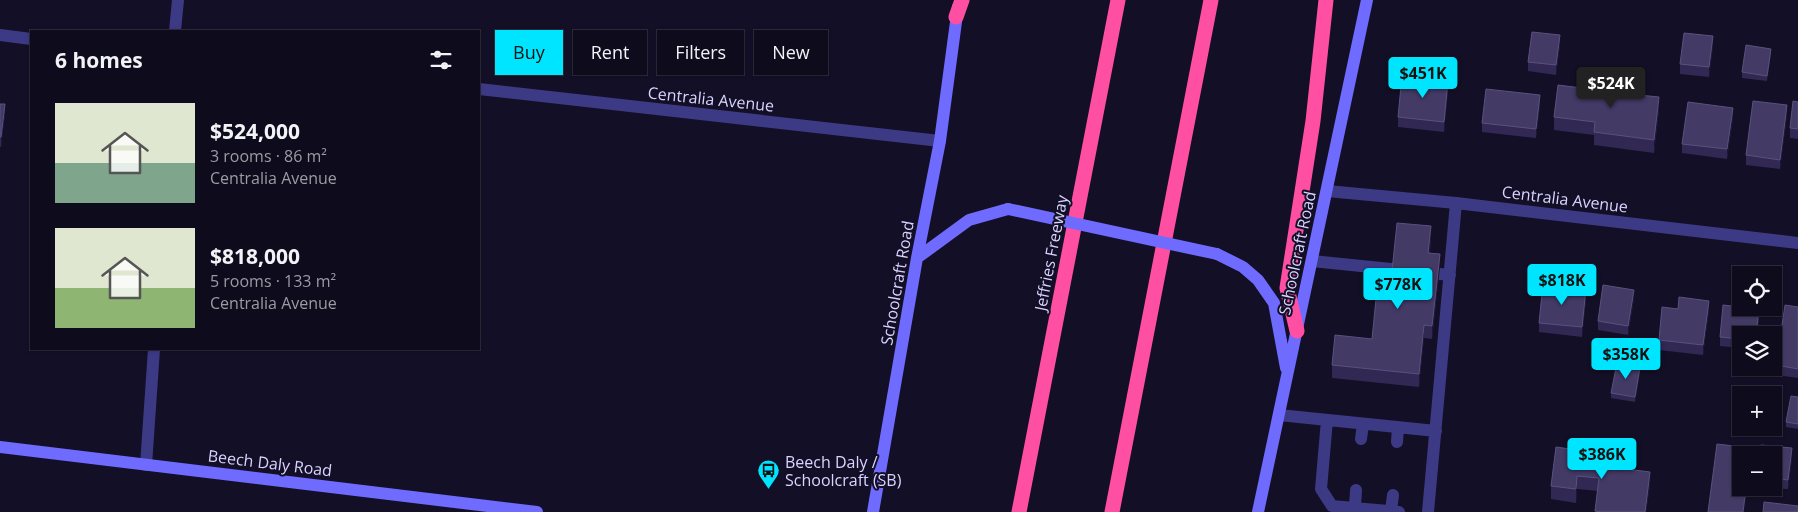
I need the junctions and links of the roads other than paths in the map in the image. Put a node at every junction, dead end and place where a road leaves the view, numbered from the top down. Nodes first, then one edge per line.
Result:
1 (178, 0) edge
2 (960, 0) edge
3 (1118, 0) edge
4 (1211, 0) edge
5 (1326, 0) edge
6 (1367, 0) edge
7 (956, 17) joint
8 (175, 30) edge
9 (0, 35) edge
10 (30, 39) edge
11 (480, 89) edge
12 (940, 141) junction
13 (1327, 191) junction
14 (1456, 203) junction
15 (1798, 243) edge
16 (918, 258) junction
17 (1312, 261) junction
18 (1450, 275) junction
19 (1297, 332) junction
20 (154, 350) edge
21 (1288, 376) junction
22 (1279, 415) junction
23 (1327, 420) junction
24 (1363, 424) junction
25 (1398, 427) junction
26 (1436, 431) junction
27 (1361, 439) dead end
28 (1397, 442) dead end
29 (0, 447) edge
30 (146, 465) junction
31 (1356, 490) dead end
32 (1393, 494) dead end
33 (1355, 508) junction
34 (537, 512) edge
35 (873, 512) edge
36 (1018, 512) edge
37 (1112, 512) edge
38 (1258, 512) edge
39 (1395, 512) edge
40 (1428, 512) edge

1 - 8 street
2 - 7 highway
3 - 36 highway, Jeffries Freeway
4 - 37 highway
5 - 19 highway
6 - 13 main road, Schoolcraft Road
7 - 12 main road, Schoolcraft Road
9 - 10 street
11 - 12 street, Centralia Avenue
12 - 16 main road, Schoolcraft Road
13 - 14 street, Centralia Avenue
13 - 17 main road, Schoolcraft Road
14 - 15 street, Centralia Avenue
14 - 18 street
16 - 21 main road, bridge
16 - 35 main road, Schoolcraft Road
17 - 18 street
17 - 19 main road, Schoolcraft Road
18 - 26 street
19 - 21 main road, Schoolcraft Road
20 - 30 street
21 - 22 main road, Schoolcraft Road
22 - 23 street
22 - 38 main road, Schoolcraft Road
23 - 24 street
23 - 33 street
24 - 25 street
24 - 27 street
25 - 26 street
25 - 28 street
26 - 40 street
29 - 30 main road, Beech Daly Road
30 - 34 main road, Beech Daly Road
31 - 33 street
32 - 39 street
33 - 39 street

